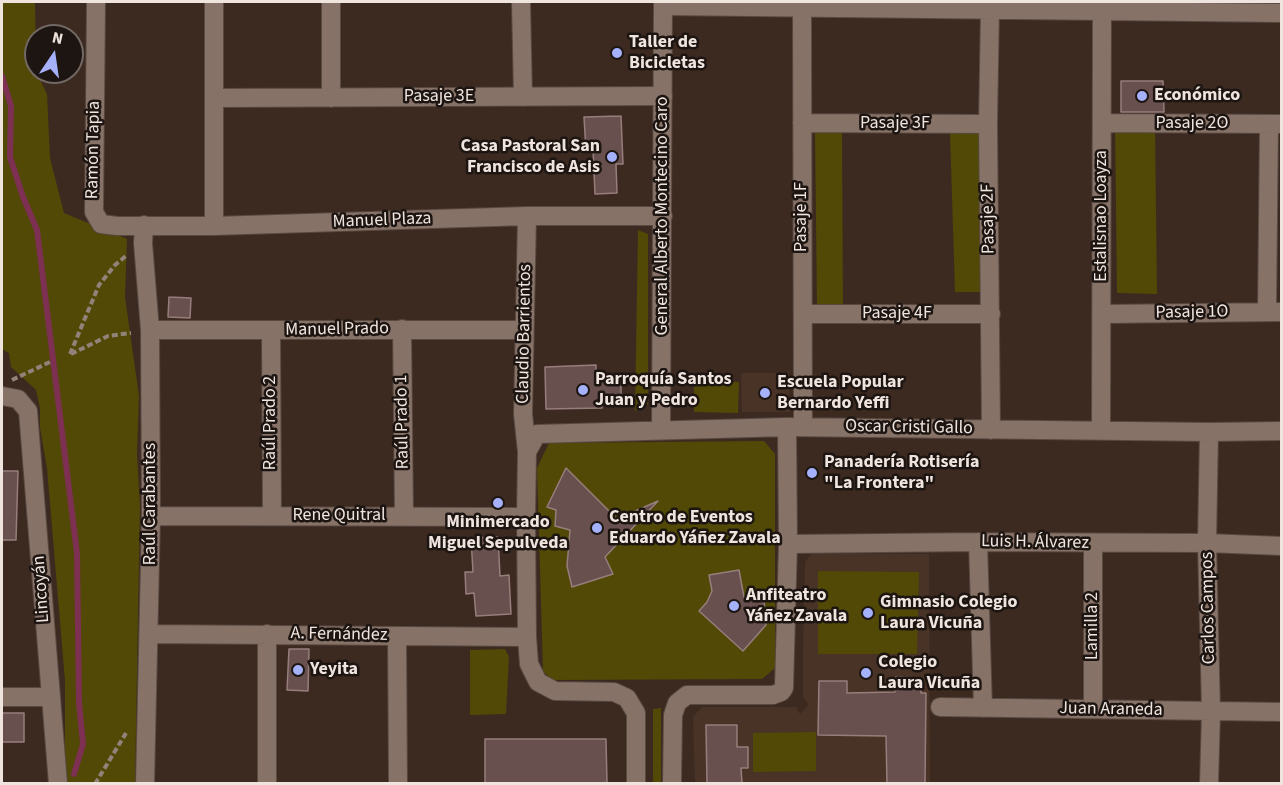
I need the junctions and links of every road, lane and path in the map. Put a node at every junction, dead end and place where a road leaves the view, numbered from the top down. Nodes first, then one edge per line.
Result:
1 (96, 2) edge
2 (214, 2) edge
3 (331, 2) edge
4 (521, 2) edge
5 (663, 4) edge
6 (1102, 6) edge
7 (802, 7) junction
8 (1226, 7) edge
9 (990, 9) junction
10 (1281, 13) edge
11 (663, 96) junction
12 (523, 97) junction
13 (214, 98) junction
14 (330, 98) junction
15 (802, 123) junction
16 (1102, 123) junction
17 (988, 124) junction
18 (1275, 124) edge
19 (527, 216) junction
20 (663, 216) junction
21 (101, 224) joint
22 (214, 226) junction
23 (143, 234) junction
24 (1274, 312) edge
25 (802, 314) junction
26 (991, 314) junction
27 (1102, 314) junction
28 (402, 329) junction
29 (150, 330) junction
30 (271, 330) junction
31 (524, 330) junction
32 (52, 361) dead end
33 (9, 393) edge
34 (795, 427) junction
35 (661, 430) junction
36 (991, 430) junction
37 (1101, 430) junction
38 (1281, 431) edge
39 (1209, 432) junction
40 (527, 452) junction
41 (152, 516) junction
42 (272, 516) junction
43 (405, 516) junction
44 (526, 517) junction
45 (978, 542) junction
46 (1094, 543) junction
47 (1207, 543) junction
48 (788, 544) junction
49 (1281, 546) edge
50 (150, 634) junction
51 (267, 634) junction
52 (397, 636) junction
53 (527, 637) junction
54 (2, 697) edge
55 (51, 697) junction
56 (940, 707) dead end
57 (983, 708) junction
58 (1094, 709) junction
59 (1211, 712) junction
60 (1281, 712) edge
61 (147, 715) junction
62 (58, 783) edge
63 (95, 783) edge
64 (145, 783) edge
65 (267, 783) edge
66 (398, 783) edge
67 (636, 783) edge
68 (672, 783) edge
69 (1209, 783) edge

1 - 21 street, Ramón Tapia
2 - 13 street
3 - 14 street
4 - 12 street
5 - 7 street
5 - 11 street, General Alberto Montecino Caro
6 - 8 street
6 - 9 street
6 - 16 street, Estalisnao Loayza
7 - 9 street
7 - 15 street, Pasaje 1F
8 - 10 street
9 - 17 street, Pasaje 2F
11 - 12 street, Pasaje 3E
11 - 20 street, General Alberto Montecino Caro
12 - 14 street, Pasaje 3E
13 - 14 street, Pasaje 3E
13 - 22 street
15 - 17 street, Pasaje 3F
15 - 25 street, Pasaje 1F
16 - 18 street, Pasaje 2O
16 - 27 street, Estalisnao Loayza
17 - 26 street, Pasaje 2F
18 - 24 street
19 - 20 street, Manuel Plaza
19 - 22 street, Manuel Plaza
19 - 31 street, Claudio Barrientos
20 - 35 street, General Alberto Montecino Caro
21 - 23 street, Manuel Plaza
22 - 23 street, Manuel Plaza
23 - 29 street, Raúl Carabantes
23 - 29 path
24 - 27 street, Pasaje 1O
25 - 26 street, Pasaje 4F
25 - 34 street, Pasaje 1F
26 - 36 street, Pasaje 2F
27 - 37 street, Estalisnao Loayza
28 - 30 street, Manuel Prado
28 - 31 street, Manuel Prado
28 - 43 street, Raúl Prado 1
29 - 30 street, Manuel Prado
29 - 41 street, Raúl Carabantes
30 - 42 street, Raúl Prado 2
31 - 40 street, Claudio Barrientos
32 - 33 path
33 - 55 street, Lincoyán
34 - 35 street, Oscar Cristi Gallo
34 - 36 street, Oscar Cristi Gallo
34 - 48 street
35 - 40 street, Oscar Cristi Gallo
36 - 37 street, Oscar Cristi Gallo
37 - 39 street, Oscar Cristi Gallo
38 - 39 street, Oscar Cristi Gallo
39 - 47 street, Carlos Campos
40 - 44 street
41 - 42 street, Rene Quitral
41 - 50 street, Raúl Carabantes
42 - 43 street, Rene Quitral
43 - 44 street, Rene Quitral
44 - 53 street
45 - 46 street, Luis H. Álvarez
45 - 48 street, Luis H. Álvarez
45 - 57 street
46 - 47 street, Luis H. Álvarez
46 - 58 street, Lamilla 2
47 - 49 street, Luis H. Álvarez
47 - 59 street, Carlos Campos
48 - 68 street
50 - 51 street, A. Fernández
50 - 61 street, Raúl Carabantes
51 - 52 street, A. Fernández
51 - 65 street
52 - 53 street, A. Fernández
52 - 66 street
53 - 67 street
54 - 55 street
55 - 62 street, Lincoyán
56 - 57 street, Juan Araneda
57 - 58 street, Juan Araneda
58 - 59 street, Juan Araneda
59 - 60 street, Juan Araneda
59 - 69 street, Carlos Campos
61 - 63 path
61 - 64 street, Raúl Carabantes

